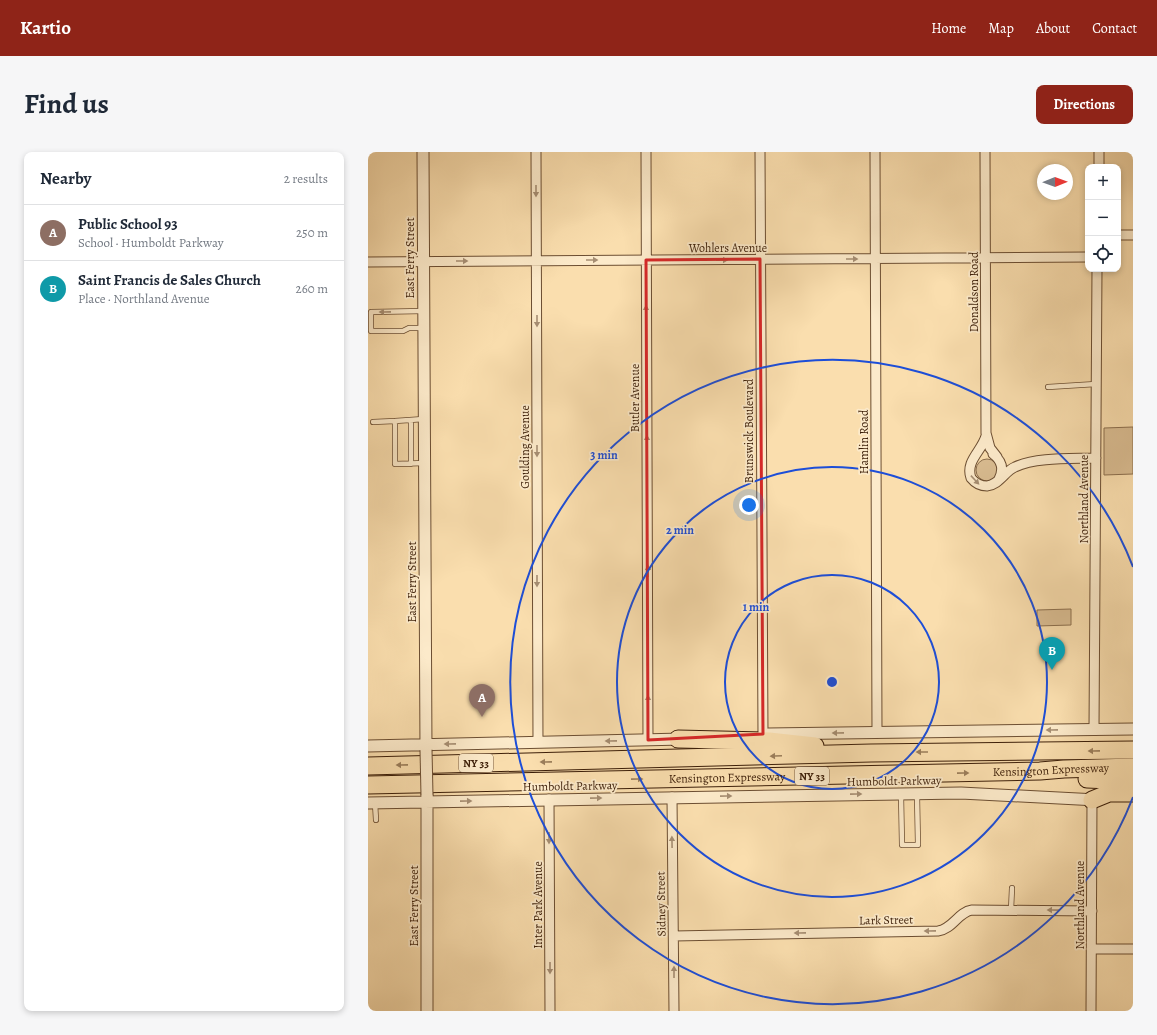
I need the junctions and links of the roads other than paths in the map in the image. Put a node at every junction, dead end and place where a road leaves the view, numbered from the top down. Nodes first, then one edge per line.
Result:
1 (423, 152) edge
2 (536, 152) edge
3 (646, 152) edge
4 (760, 152) edge
5 (875, 152) edge
6 (985, 152) edge
7 (1099, 152) edge
8 (1099, 164) edge
9 (1121, 235) edge
10 (1133, 235) edge
11 (1085, 257) edge
12 (986, 258) junction
13 (760, 259) junction
14 (875, 259) junction
15 (536, 260) junction
16 (646, 260) junction
17 (423, 261) junction
18 (368, 262) edge
19 (1097, 272) edge
20 (424, 311) junction
21 (424, 328) junction
22 (1096, 384) junction
23 (1048, 387) dead end
24 (424, 419) junction
25 (411, 420) junction
26 (395, 421) junction
27 (373, 422) dead end
28 (986, 433) junction
29 (997, 458) junction
30 (1096, 458) junction
31 (973, 459) junction
32 (425, 463) junction
33 (411, 464) junction
34 (1020, 465) junction
35 (995, 483) junction
36 (1133, 729) edge
37 (1094, 730) junction
38 (877, 732) junction
39 (763, 734) junction
40 (678, 739) junction
41 (648, 740) junction
42 (538, 742) junction
43 (368, 746) edge
44 (426, 747) junction
45 (1133, 750) edge
46 (871, 753) junction
47 (368, 766) edge
48 (1133, 767) edge
49 (1040, 771) junction
50 (1133, 781) edge
51 (368, 785) edge
52 (901, 793) junction
53 (918, 793) junction
54 (1133, 793) edge
55 (672, 797) junction
56 (427, 798) junction
57 (549, 800) junction
58 (1092, 800) junction
59 (1133, 802) edge
60 (372, 803) edge
61 (376, 820) dead end
62 (1012, 888) dead end
63 (1011, 910) junction
64 (1092, 911) junction
65 (674, 936) junction
66 (1133, 949) edge
67 (1092, 950) junction
68 (427, 1011) edge
69 (550, 1011) edge
70 (674, 1011) edge
71 (1091, 1011) edge

1 - 17 street, East Ferry Street
2 -> 15 street, Goulding Avenue
3 - 16 street, Butler Avenue
4 - 13 street, Brunswick Boulevard
5 - 14 street, Hamlin Road
6 - 12 street, Donaldson Road
7 - 8 street
9 - 10 street
11 - 12 street, Wohlers Avenue
12 - 14 street, Wohlers Avenue
12 - 28 street, Donaldson Road
13 -> 14 street, Wohlers Avenue
16 -> 13 street, Wohlers Avenue
13 - 39 street, Brunswick Boulevard
14 - 38 street, Hamlin Road
15 -> 16 street, Wohlers Avenue
17 -> 15 street, Wohlers Avenue
15 -> 42 street, Goulding Avenue
41 -> 16 street, Butler Avenue
17 - 18 street, Wohlers Avenue
17 - 20 street, East Ferry Street
19 - 22 street, Northland Avenue
20 - 21 street, East Ferry Street
20 -> 21 lane
21 - 24 street, East Ferry Street
22 - 23 lane
22 - 30 street, Northland Avenue
24 - 25 lane
24 - 32 street, East Ferry Street
25 - 26 lane
25 - 33 lane
26 - 27 lane
26 - 33 lane
28 - 29 street, Donaldson Road
28 - 31 street, Donaldson Road
29 - 31 street
29 - 34 street
29 - 35 street
30 - 34 street
30 - 37 street, Northland Avenue
31 -> 35 street, Donaldson Road
32 - 33 lane
32 - 44 street, East Ferry Street
34 - 35 street
36 - 37 street
37 -> 38 street
38 -> 39 street
39 - 40 street
40 - 41 street
40 - 46 highway
41 -> 42 street
42 -> 44 street
43 - 44 street
44 - 56 street, East Ferry Street, bridge
45 -> 46 highway, Kensington Expressway / NY 33
46 -> 47 highway, Kensington Expressway / NY 33
48 - 49 highway, Kensington Expressway / NY 33
49 - 50 highway
51 -> 49 highway, Kensington Expressway / NY 33
52 - 53 street, Humboldt Parkway
52 - 53 lane
55 -> 52 street, Humboldt Parkway
53 - 58 street, Humboldt Parkway
54 - 58 highway
57 -> 55 street, Humboldt Parkway
65 -> 55 street, Sidney Street
56 -> 57 street, Humboldt Parkway
56 - 60 street, Humboldt Parkway
56 - 68 street, East Ferry Street
57 -> 69 street, Inter Park Avenue
58 - 59 street, Humboldt Parkway
58 - 64 street, Northland Avenue
60 - 61 lane
62 - 63 lane
64 -> 63 street, Lark Street
63 -> 65 street, Lark Street
64 - 67 street, Northland Avenue
70 -> 65 street, Sidney Street
66 - 67 street
67 - 71 street, Northland Avenue

